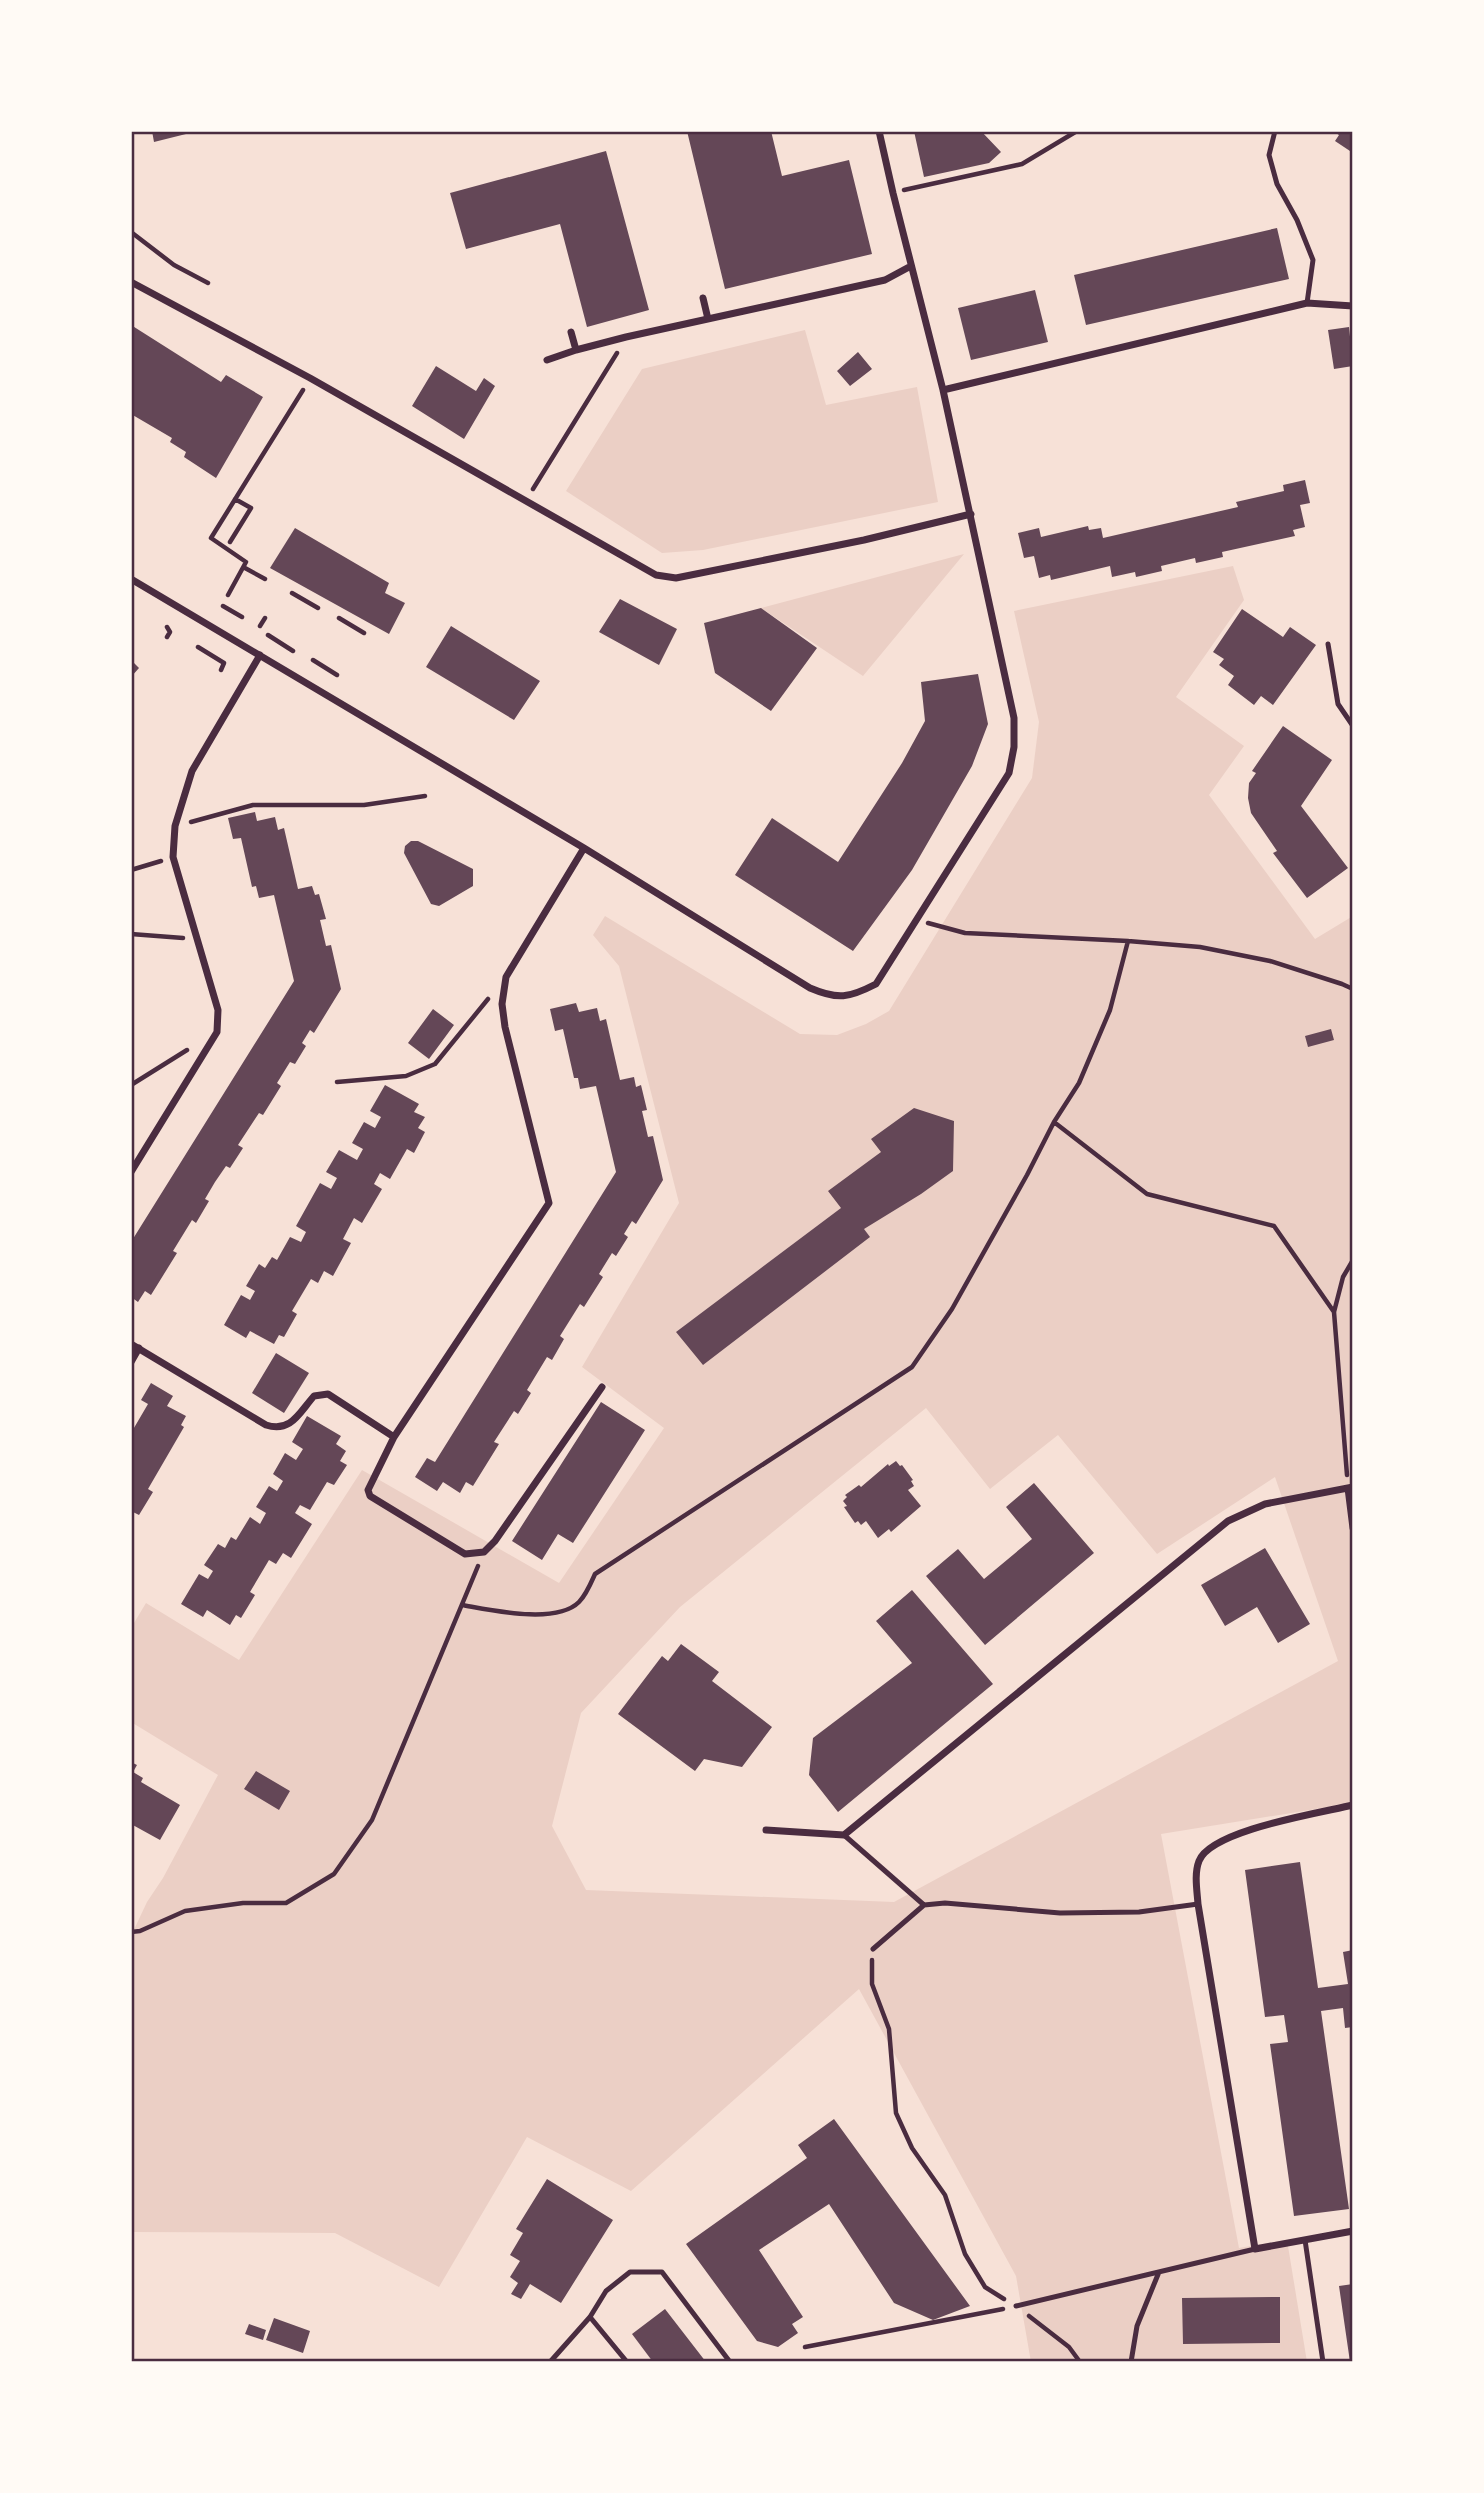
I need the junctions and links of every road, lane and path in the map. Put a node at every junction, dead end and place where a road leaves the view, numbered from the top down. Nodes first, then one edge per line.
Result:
1 (879, 131) edge
2 (1077, 131) edge
3 (1275, 131) edge
4 (892, 193) junction
5 (131, 232) edge
6 (911, 266) junction
7 (131, 282) edge
8 (208, 283) dead end
9 (704, 298) dead end
10 (1307, 303) junction
11 (1353, 306) edge
12 (708, 319) junction
13 (571, 332) dead end
14 (626, 337) junction
15 (576, 350) junction
16 (547, 360) dead end
17 (310, 378) junction
18 (943, 390) junction
19 (235, 499) junction
20 (525, 501) junction
21 (971, 514) junction
22 (230, 542) dead end
23 (234, 568) dead end
24 (243, 570) junction
25 (131, 579) edge
26 (265, 579) dead end
27 (292, 593) dead end
28 (228, 595) dead end
29 (223, 606) dead end
30 (318, 608) dead end
31 (242, 617) dead end
32 (265, 618) dead end
33 (339, 618) dead end
34 (260, 626) dead end
35 (167, 627) dead end
36 (364, 633) dead end
37 (268, 635) dead end
38 (167, 637) dead end
39 (1328, 644) dead end
40 (198, 647) dead end
41 (293, 651) dead end
42 (260, 655) junction
43 (313, 660) dead end
44 (221, 670) dead end
45 (337, 675) dead end
46 (1353, 726) edge
47 (425, 796) dead end
48 (175, 826) junction
49 (584, 848) junction
50 (173, 857) junction
51 (131, 870) edge
52 (917, 920) junction
53 (131, 934) edge
54 (197, 939) junction
55 (1128, 941) junction
56 (1353, 989) edge
57 (488, 999) dead end
58 (217, 1032) junction
59 (337, 1082) dead end
60 (131, 1085) edge
61 (1054, 1122) junction
62 (131, 1172) edge
63 (1353, 1260) edge
64 (1334, 1312) junction
65 (131, 1344) edge
66 (139, 1348) junction
67 (131, 1362) edge
68 (602, 1387) dead end
69 (394, 1437) junction
70 (1350, 1487) edge
71 (1353, 1528) edge
72 (484, 1552) junction
73 (462, 1605) junction
74 (1353, 1805) edge
75 (766, 1830) dead end
76 (844, 1835) junction
77 (1198, 1903) junction
78 (925, 1905) junction
79 (131, 1932) edge
80 (873, 1949) joint
81 (1353, 2231) edge
82 (1305, 2240) junction
83 (1255, 2249) junction
84 (1158, 2272) junction
85 (1016, 2306) junction
86 (590, 2317) junction
87 (805, 2347) dead end
88 (550, 2362) edge
89 (627, 2362) edge
90 (730, 2362) edge
91 (1080, 2362) edge
92 (1131, 2362) edge
93 (1323, 2362) edge

1 - 4 street
2 - 4 path
3 - 10 lane
4 - 6 street
5 - 8 path
6 - 12 street
6 - 18 street
7 - 17 street
9 - 12 street
10 - 11 street
10 - 18 street
12 - 14 street
13 - 15 street
14 - 15 street
14 - 20 path
15 - 16 street
17 - 19 path
17 - 20 street
18 - 21 street
19 - 22 path
19 - 24 path
20 - 21 street
21 - 52 street
23 - 24 path
24 - 26 path
24 - 28 path
25 - 42 street
27 - 30 path
29 - 31 path
32 - 34 path
33 - 36 path
35 - 38 path
37 - 41 path
39 - 46 lane
40 - 44 path
42 - 48 street
42 - 49 street
43 - 45 path
47 - 48 path
48 - 50 street
49 - 52 street
49 - 69 street
50 - 51 path
50 - 54 street
52 - 55 path
53 - 54 path
54 - 58 street
55 - 56 path
55 - 61 path
57 - 59 path
58 - 60 path
58 - 62 street
61 - 64 path
61 - 73 path
63 - 64 path
64 - 70 path
65 - 66 street
66 - 67 street
66 - 69 street
68 - 72 street
69 - 72 street
70 - 71 street
70 - 76 street
72 - 73 path
73 - 79 path
74 - 77 street
75 - 76 street
76 - 78 lane
77 - 78 lane
77 - 83 street
78 - 80 lane
80 - 85 path
81 - 82 street
82 - 83 street
82 - 93 lane
83 - 84 lane
84 - 85 lane
84 - 92 lane
85 - 87 path
85 - 91 path
86 - 88 lane
86 - 89 lane
86 - 90 lane

